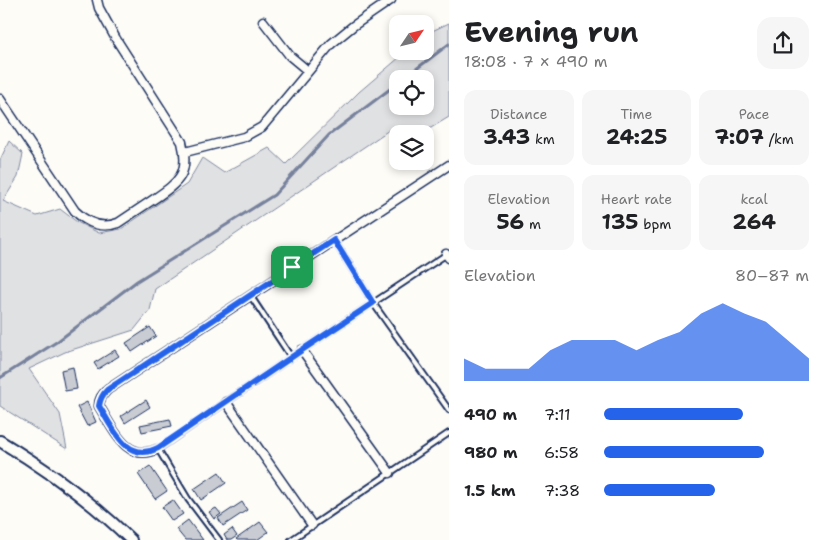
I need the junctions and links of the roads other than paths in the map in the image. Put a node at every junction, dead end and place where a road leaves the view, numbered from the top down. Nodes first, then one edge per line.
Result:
1 (97, 0) edge
2 (391, 0) edge
3 (263, 21) dead end
4 (308, 71) junction
5 (0, 99) edge
6 (185, 152) junction
7 (449, 165) edge
8 (334, 240) junction
9 (448, 255) edge
10 (250, 295) junction
11 (373, 303) junction
12 (302, 350) junction
13 (290, 357) junction
14 (226, 402) junction
15 (449, 410) edge
16 (449, 432) edge
17 (0, 441) edge
18 (158, 448) junction
19 (390, 473) junction
20 (312, 526) junction
21 (131, 540) edge
22 (219, 540) edge
23 (291, 540) edge

1 - 6 street
2 - 4 street
3 - 4 street
4 - 6 street
5 - 6 street
7 - 8 street
8 - 10 street
8 - 11 lane
9 - 11 lane
10 - 13 lane
10 - 18 street
11 - 12 lane
11 - 15 lane
12 - 13 lane
12 - 19 street
13 - 14 lane
14 - 18 lane
14 - 20 street
16 - 19 lane
17 - 21 street
18 - 22 lane
19 - 20 lane
20 - 23 lane

